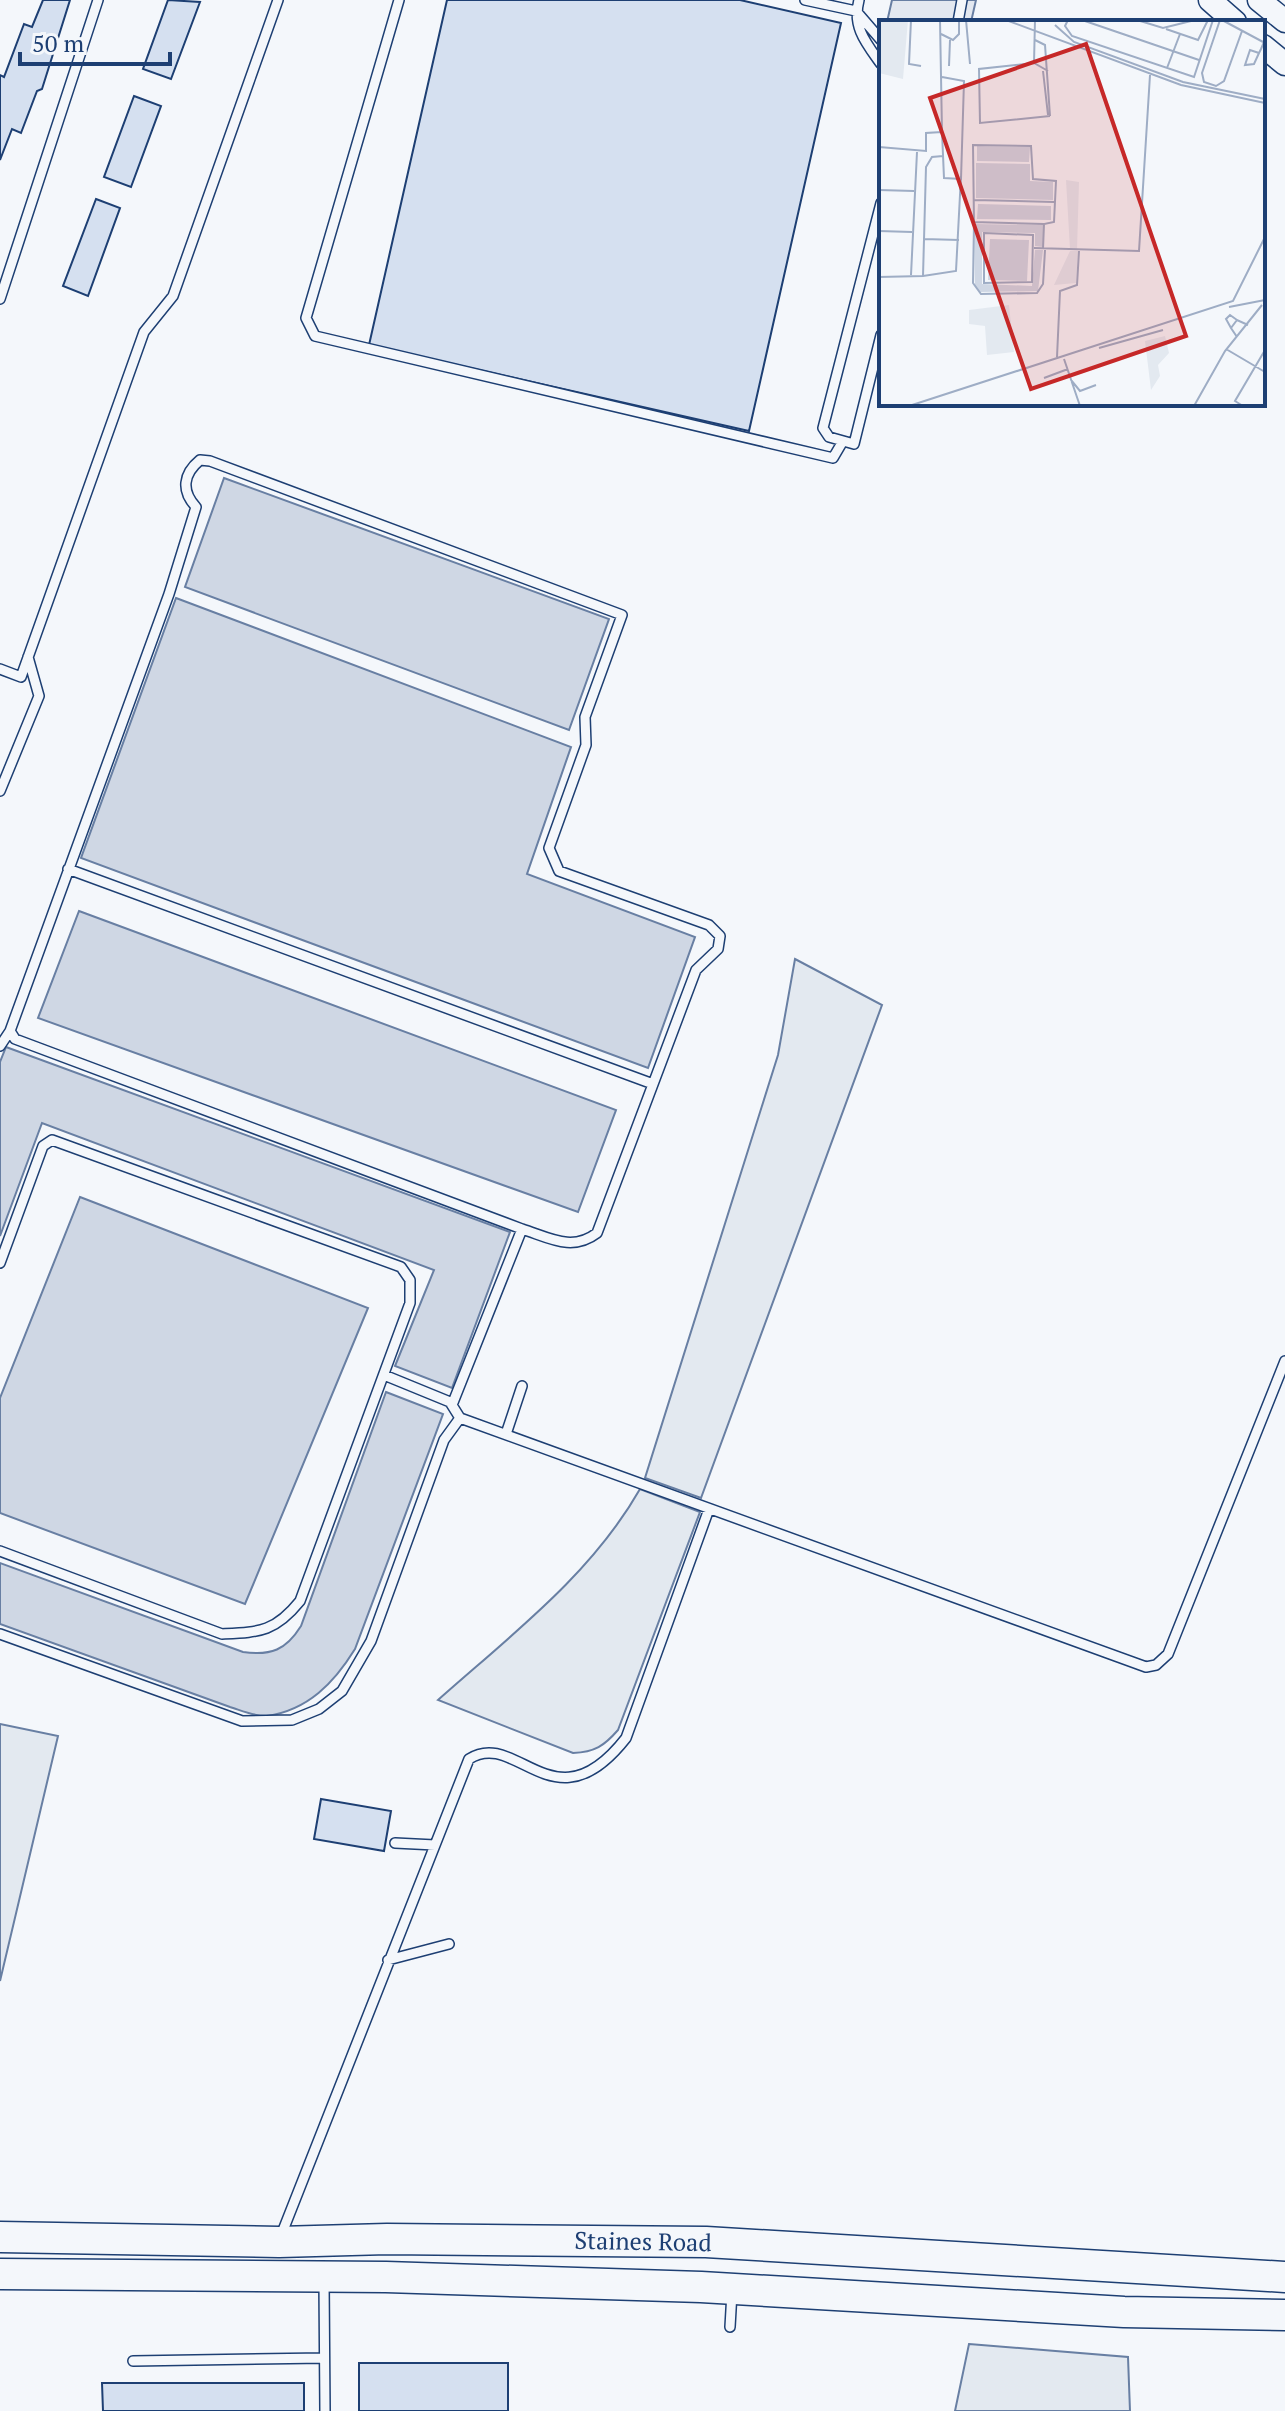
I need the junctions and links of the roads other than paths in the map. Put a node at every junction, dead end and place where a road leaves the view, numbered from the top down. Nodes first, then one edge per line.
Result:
1 (98, 0) edge
2 (278, 0) edge
3 (399, 0) edge
4 (805, 0) edge
5 (859, 0) edge
6 (962, 0) edge
7 (1210, 0) edge
8 (1259, 0) edge
9 (856, 11) junction
10 (958, 20) edge
11 (1233, 20) edge
12 (1285, 21) edge
13 (879, 38) edge
14 (1265, 48) edge
15 (879, 61) edge
16 (1285, 64) edge
17 (879, 211) edge
18 (2, 286) edge
19 (0, 299) edge
20 (879, 343) edge
21 (843, 441) junction
22 (28, 657) junction
23 (0, 669) edge
24 (0, 791) edge
25 (68, 869) junction
26 (10, 1031) junction
27 (0, 1046) edge
28 (653, 1084) junction
29 (522, 1229) junction
30 (0, 1263) edge
31 (1285, 1361) edge
32 (384, 1375) junction
33 (522, 1386) dead end
34 (452, 1405) junction
35 (460, 1418) junction
36 (506, 1434) junction
37 (709, 1509) junction
38 (0, 1551) edge
39 (0, 1634) edge
40 (395, 1843) dead end
41 (435, 1845) junction
42 (449, 1944) dead end
43 (388, 1960) junction
44 (0, 2237) edge
45 (279, 2242) junction
46 (0, 2274) edge
47 (324, 2277) junction
48 (1285, 2277) edge
49 (732, 2288) junction
50 (1285, 2315) edge
51 (730, 2327) dead end
52 (324, 2358) junction
53 (133, 2361) dead end
54 (325, 2411) edge

1 - 18 lane
2 - 22 lane
3 - 21 lane
4 - 9 lane
5 - 9 lane
6 - 10 lane
7 - 11 street
8 - 12 street
9 - 13 lane
9 - 15 lane
14 - 16 street
17 - 21 lane
18 - 19 lane
20 - 21 lane
22 - 23 lane
22 - 24 lane
25 - 26 lane
25 - 28 lane
25 - 28 lane
26 - 27 lane
26 - 29 lane
28 - 29 lane
29 - 34 lane
30 - 32 lane
31 - 37 lane
32 - 34 lane
32 - 38 lane
33 - 36 lane
34 - 35 lane
35 - 36 lane
35 - 39 lane
36 - 37 lane
37 - 41 lane
40 - 41 lane
41 - 43 lane
42 - 43 lane
43 - 45 lane
44 - 45 highway, Staines Road
45 - 48 highway, Staines Road
46 - 47 highway, Staines Road
47 - 49 highway, Staines Road
47 - 52 lane
49 - 50 highway, Staines Road
49 - 51 lane
52 - 53 lane
52 - 54 lane

